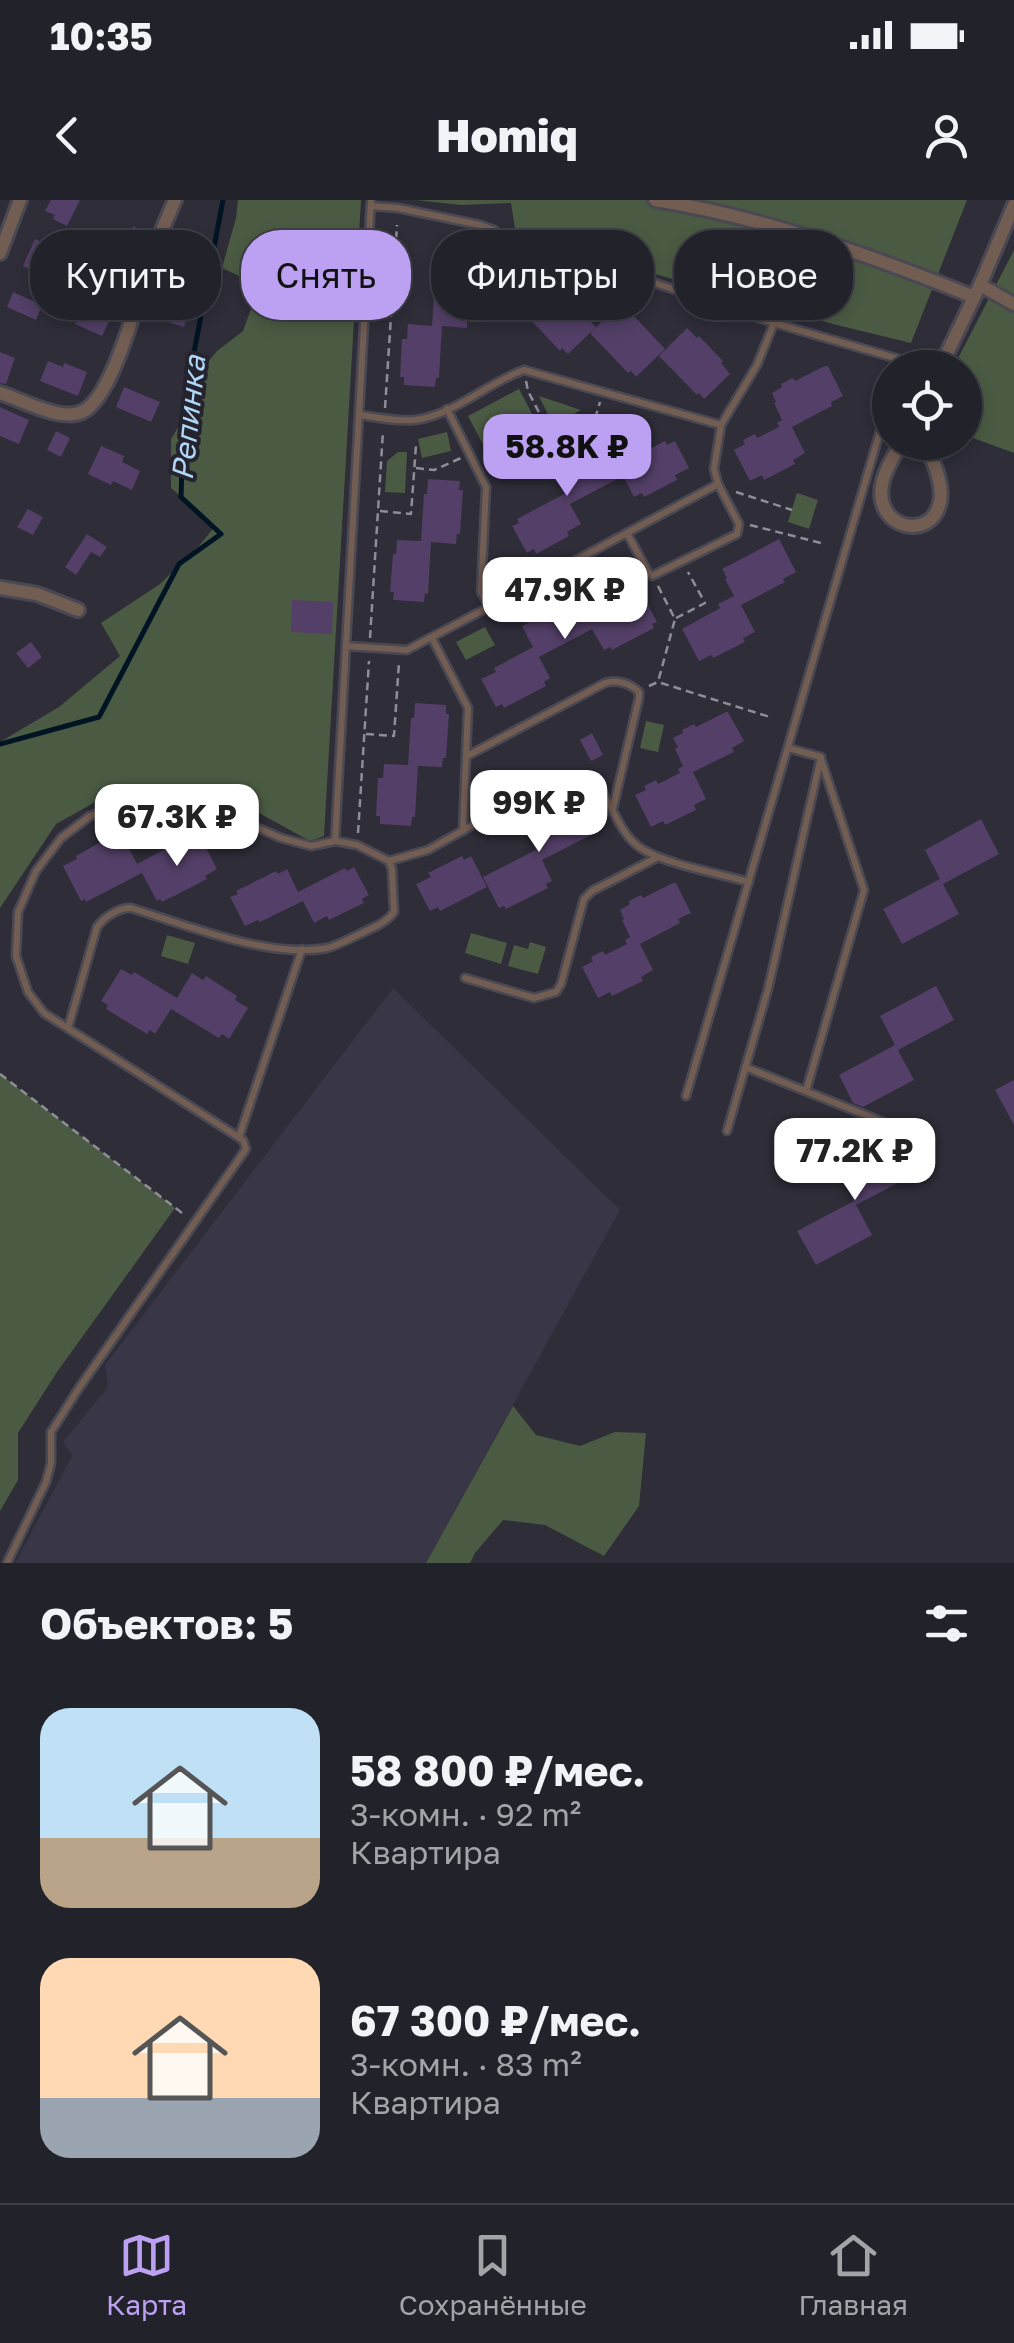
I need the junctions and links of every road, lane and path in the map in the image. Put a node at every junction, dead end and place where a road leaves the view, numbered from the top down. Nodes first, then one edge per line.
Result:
1 (20, 200) edge
2 (176, 200) edge
3 (655, 200) edge
4 (371, 203) edge
5 (1014, 206) edge
6 (397, 225) dead end
7 (0, 253) edge
8 (977, 291) junction
9 (1014, 304) edge
10 (774, 323) junction
11 (949, 350) edge
12 (872, 354) edge
13 (524, 370) junction
14 (604, 391) junction
15 (0, 393) edge
16 (446, 410) junction
17 (359, 415) junction
18 (384, 418) junction
19 (595, 419) junction
20 (721, 424) junction
21 (550, 434) junction
22 (561, 437) junction
23 (605, 438) dead end
24 (548, 444) junction
25 (416, 445) dead end
26 (470, 454) junction
27 (872, 459) edge
28 (892, 460) edge
29 (932, 460) edge
30 (414, 468) junction
31 (482, 478) junction
32 (718, 484) junction
33 (733, 491) dead end
34 (792, 510) dead end
35 (378, 511) junction
36 (740, 530) junction
37 (627, 533) junction
38 (821, 543) dead end
39 (683, 562) junction
40 (652, 576) junction
41 (0, 588) edge
42 (489, 608) junction
43 (78, 610) dead end
44 (675, 619) junction
45 (432, 638) junction
46 (346, 646) junction
47 (370, 648) junction
48 (400, 650) junction
49 (658, 682) junction
50 (638, 692) junction
51 (770, 716) dead end
52 (364, 734) junction
53 (788, 748) junction
54 (467, 756) junction
55 (821, 758) junction
56 (612, 809) junction
57 (462, 831) junction
58 (334, 841) junction
59 (357, 845) junction
60 (659, 856) junction
61 (389, 860) junction
62 (749, 882) junction
63 (302, 949) junction
64 (465, 978) dead end
65 (68, 1028) junction
66 (745, 1067) junction
67 (0, 1074) edge
68 (806, 1091) junction
69 (686, 1096) dead end
70 (726, 1132) dead end
71 (239, 1137) junction
72 (926, 1139) dead end
73 (175, 1208) dead end
74 (7, 1563) edge

1 - 7 street
2 - 15 street
3 - 8 street
4 - 10 lane
4 - 17 lane
5 - 8 street
6 - 18 path
8 - 9 street
8 - 11 street
10 - 12 lane
10 - 20 lane
13 - 14 lane
13 - 16 lane
13 - 21 path
14 - 19 path
14 - 20 lane
16 - 18 lane
16 - 26 lane
17 - 18 lane
17 - 46 lane
18 - 35 path
19 - 22 path
19 - 23 path
20 - 32 lane
21 - 22 path
21 - 24 path
22 - 24 path
24 - 31 path
25 - 30 path
26 - 30 path
26 - 31 lane
27 - 53 lane
28 - 29 street
30 - 35 path
31 - 42 lane
32 - 36 lane
32 - 37 lane
33 - 34 path
35 - 47 path
36 - 38 path
36 - 39 lane
37 - 40 lane
37 - 42 lane
39 - 40 lane
39 - 44 path
40 - 44 path
41 - 43 street
42 - 45 lane
44 - 49 path
45 - 48 lane
45 - 54 lane
46 - 47 lane
46 - 58 lane
47 - 48 lane
47 - 52 path
48 - 52 path
49 - 50 path
49 - 51 path
50 - 54 lane
50 - 56 lane
52 - 59 path
53 - 55 lane
53 - 62 lane
54 - 57 lane
55 - 66 lane
55 - 68 lane
56 - 57 lane
56 - 60 lane
57 - 61 lane
58 - 59 lane
58 - 65 lane
59 - 61 lane
60 - 62 lane
60 - 64 lane
61 - 63 lane
62 - 69 lane
63 - 65 lane
63 - 71 lane
65 - 71 lane
66 - 68 lane
66 - 70 lane
67 - 73 path
68 - 72 lane
71 - 74 lane

